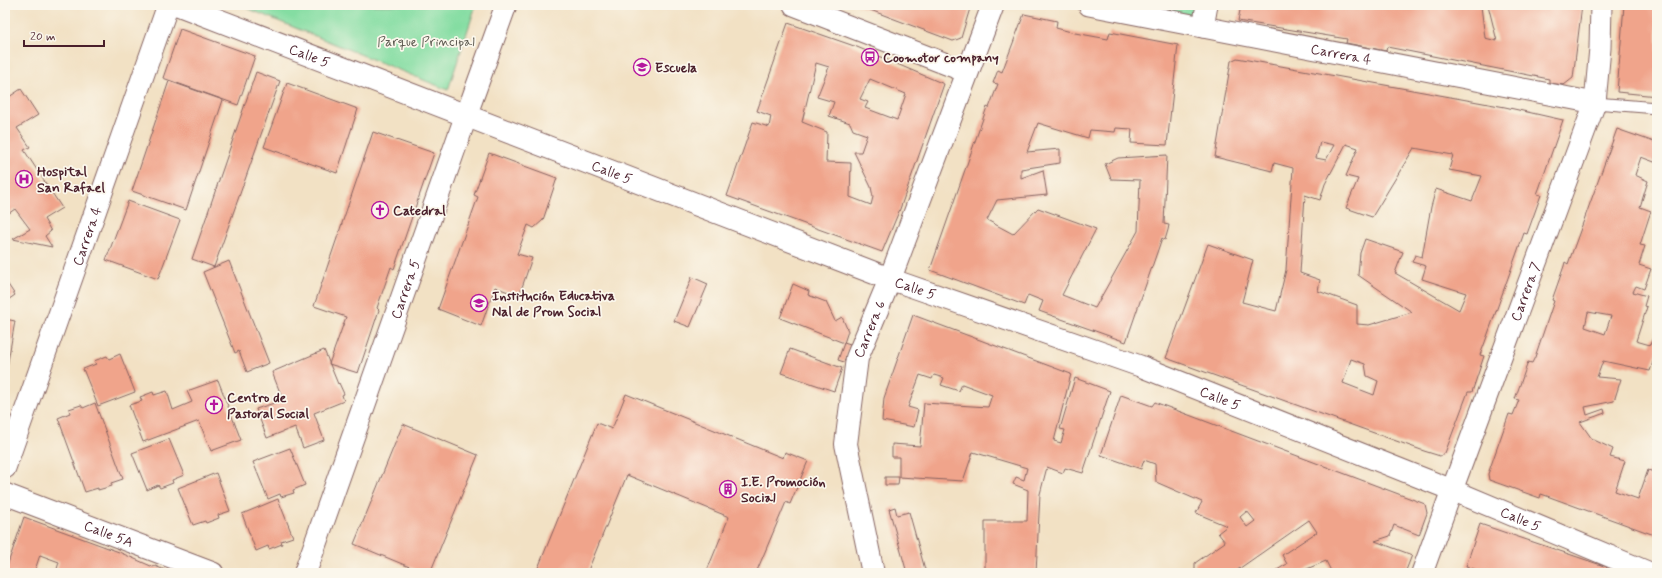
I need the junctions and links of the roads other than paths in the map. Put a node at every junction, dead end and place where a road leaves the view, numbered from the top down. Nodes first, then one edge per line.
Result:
1 (168, 5) edge
2 (179, 5) edge
3 (506, 5) edge
4 (794, 5) edge
5 (993, 5) edge
6 (1089, 5) edge
7 (1207, 5) edge
8 (1601, 5) edge
9 (1203, 27) junction
10 (967, 72) junction
11 (1595, 103) junction
12 (1657, 108) edge
13 (466, 116) junction
14 (890, 279) junction
15 (5, 468) edge
16 (1452, 490) junction
17 (5, 494) edge
18 (213, 573) edge
19 (305, 573) edge
20 (873, 573) edge
21 (1422, 573) edge
22 (1650, 573) edge

1 - 15 street, Carrera 4
2 - 13 main road, Calle 5
3 - 13 street, Carrera 5
4 - 10 street
5 - 10 main road, Carrera 6
6 - 9 street, Carrera 4
7 - 9 street
8 - 11 street, Carrera 7
9 - 11 street, Carrera 4
10 - 14 main road, Carrera 6
11 - 12 lane
11 - 16 street, Carrera 7
13 - 14 main road, Calle 5
13 - 19 main road, Carrera 5
14 - 16 street, Calle 5
14 - 20 main road, Carrera 6
16 - 21 street, Carrera 7
16 - 22 street, Calle 5
17 - 18 street, Calle 5A

